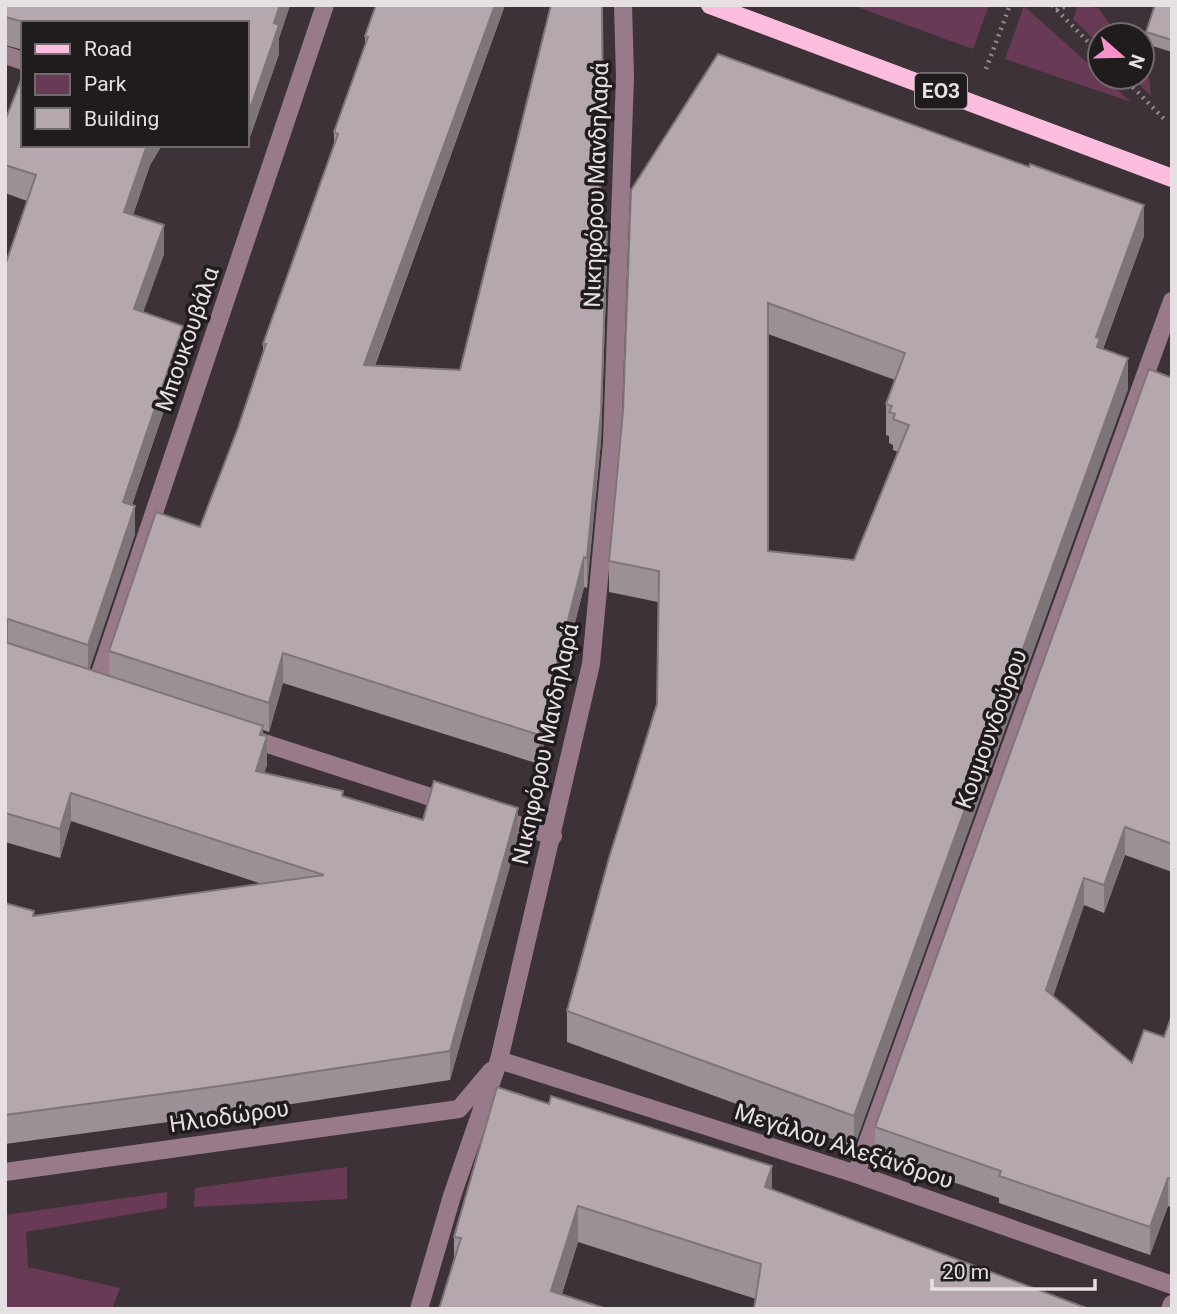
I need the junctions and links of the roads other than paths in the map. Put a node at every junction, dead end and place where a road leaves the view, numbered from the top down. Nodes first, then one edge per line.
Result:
1 (325, 5) edge
2 (623, 5) edge
3 (710, 5) edge
4 (1172, 178) edge
5 (1172, 302) edge
6 (95, 688) edge
7 (228, 731) edge
8 (552, 836) junction
9 (499, 1060) junction
10 (459, 1109) junction
11 (474, 1130) junction
12 (5, 1172) edge
13 (856, 1174) junction
14 (1172, 1285) edge
15 (419, 1309) edge

1 - 6 street, Μπουκουβάλα
2 - 8 street, Νικηφόρου Μανδηλαρά
3 - 4 main road, ΕΟ3
5 - 13 street, Κουμουνδούρου
7 - 8 street
8 - 9 street, Νικηφόρου Μανδηλαρά
9 - 10 street
9 - 11 street, Νικηφόρου Μανδηλαρά
9 - 13 street, Μεγάλου Αλεξάνδρου
10 - 11 street
10 - 12 street, Ηλιοδώρου
11 - 15 street, Νικηφόρου Μανδηλαρά
13 - 14 street, Μεγάλου Αλεξάνδρου

